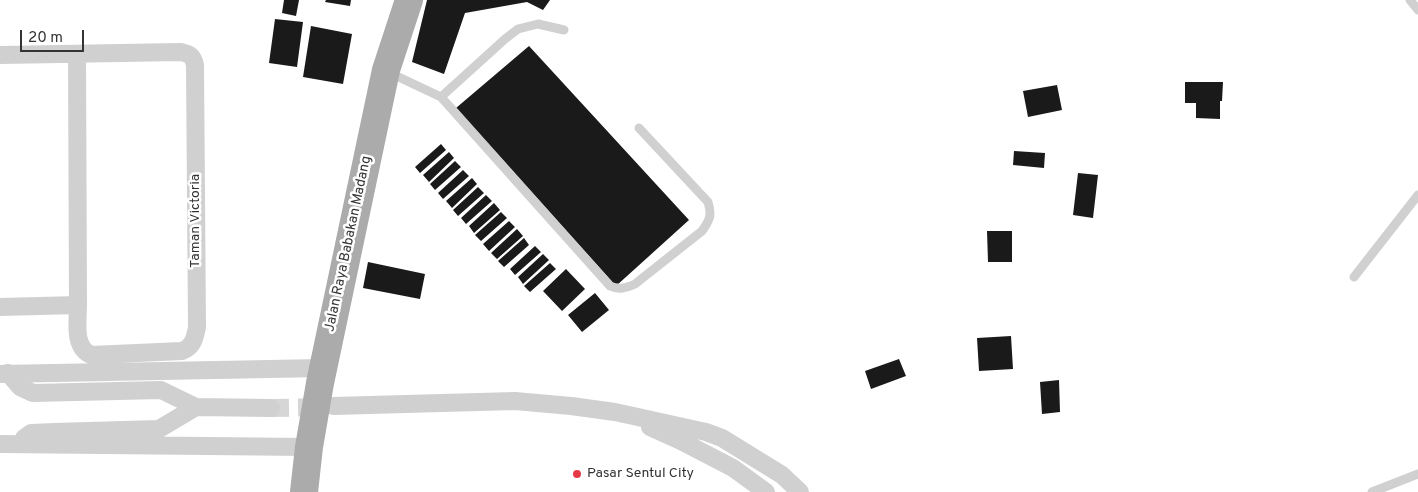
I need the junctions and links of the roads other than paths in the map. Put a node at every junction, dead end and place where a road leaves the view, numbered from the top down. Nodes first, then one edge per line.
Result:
1 (409, 0) edge
2 (1410, 0) edge
3 (1418, 10) edge
4 (564, 30) dead end
5 (77, 54) junction
6 (0, 55) edge
7 (386, 70) junction
8 (441, 97) junction
9 (640, 128) dead end
10 (1418, 195) edge
11 (1354, 277) dead end
12 (78, 305) junction
13 (0, 307) edge
14 (323, 368) junction
15 (4, 373) edge
16 (333, 406) tunnel mouth
17 (196, 407) junction
18 (271, 408) tunnel mouth
19 (615, 412) junction
20 (6, 444) edge
21 (309, 447) junction
22 (1418, 474) edge
23 (304, 492) edge
24 (766, 492) edge
25 (800, 492) edge
26 (1372, 492) edge

1 - 7 main road, Jalan Raya Babakan Madang
2 - 3 lane
4 - 8 lane
5 - 6 street, Taman Victoria
5 - 12 street, Taman Victoria
5 - 12 street, Taman Victoria
7 - 8 lane
7 - 14 main road, Jalan Raya Babakan Madang
8 - 9 lane
10 - 11 lane
12 - 13 street
14 - 15 street
14 - 21 main road, Jalan Raya Babakan Madang
15 - 17 street
16 - 19 street
17 - 18 street
17 - 20 street
19 - 24 street
19 - 25 street
20 - 21 street
21 - 23 main road, Jalan Raya Babakan Madang
22 - 26 lane

